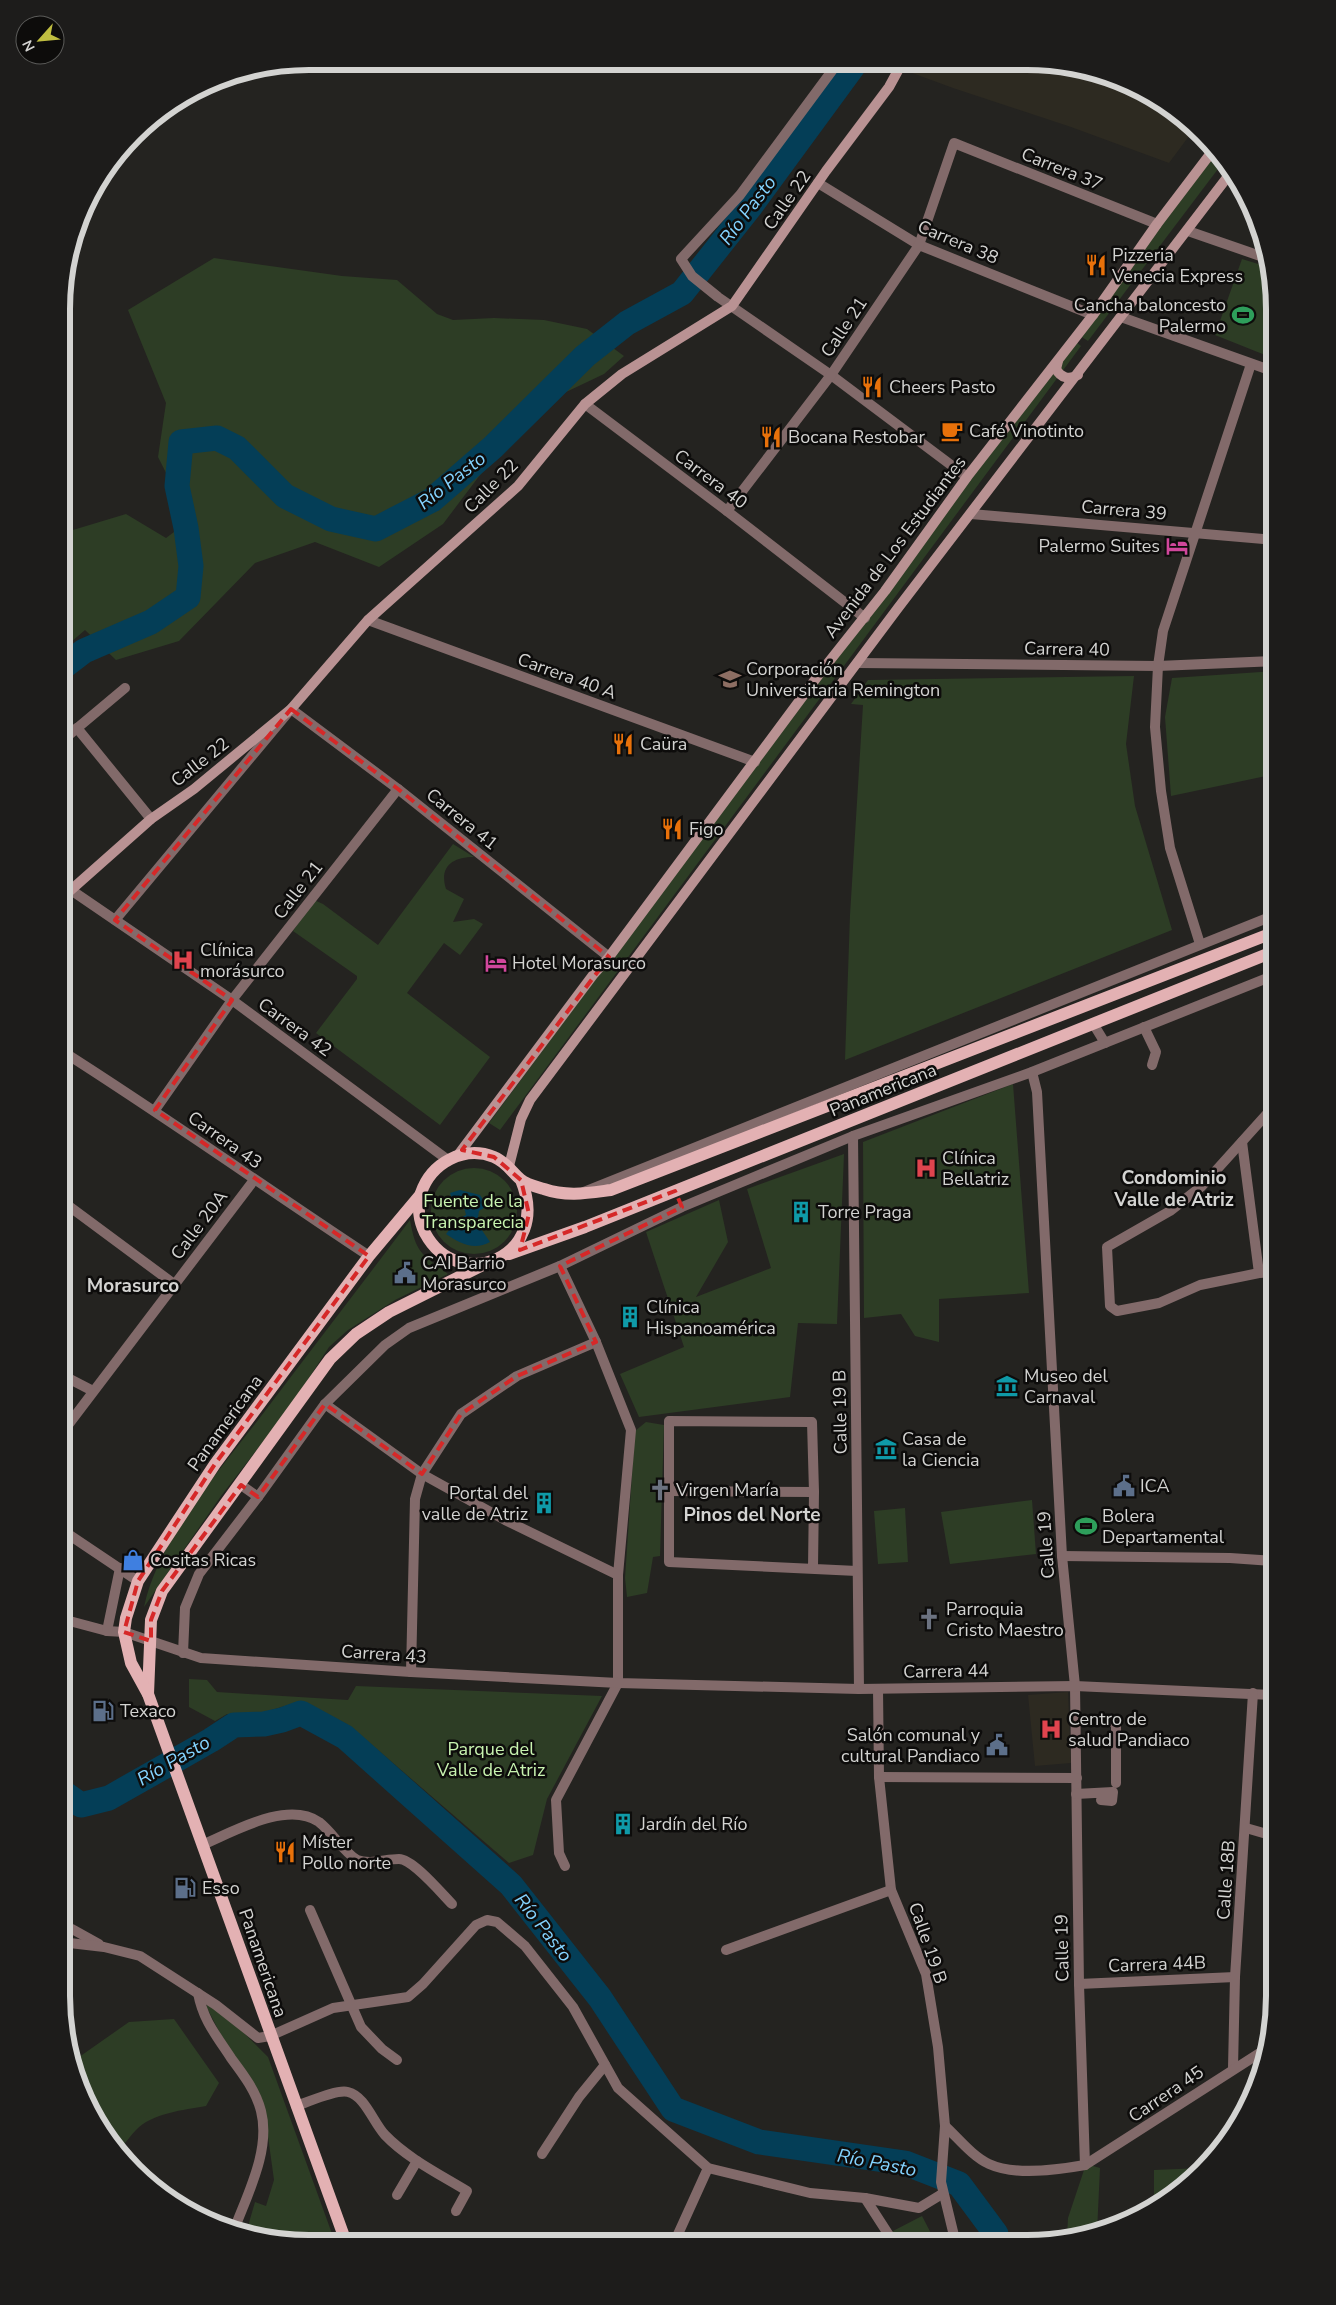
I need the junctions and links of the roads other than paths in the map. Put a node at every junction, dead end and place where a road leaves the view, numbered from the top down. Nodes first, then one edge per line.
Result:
1 (833, 70) edge
2 (898, 70) edge
3 (954, 143) joint
4 (1210, 155) edge
5 (1227, 177) edge
6 (818, 183) junction
7 (1157, 224) junction
8 (1188, 231) junction
9 (919, 245) junction
10 (1260, 256) edge
11 (732, 306) junction
12 (1093, 315) junction
13 (1121, 317) junction
14 (1058, 361) junction
15 (1251, 364) junction
16 (1266, 369) edge
17 (1078, 374) junction
18 (831, 375) junction
19 (585, 404) junction
20 (967, 477) junction
21 (727, 511) junction
22 (972, 514) junction
23 (1195, 533) junction
24 (1266, 539) edge
25 (864, 618) junction
26 (368, 620) junction
27 (1266, 661) edge
28 (858, 663) junction
29 (1158, 666) junction
30 (125, 688) dead end
31 (291, 709) junction
32 (77, 728) junction
33 (70, 734) edge
34 (755, 762) junction
35 (398, 789) junction
36 (151, 820) junction
37 (71, 890) joint
38 (1266, 918) edge
39 (115, 920) junction
40 (1266, 935) edge
41 (1200, 944) junction
42 (1266, 954) edge
43 (610, 957) junction
44 (1266, 979) edge
45 (232, 1000) junction
46 (1094, 1025) junction
47 (1144, 1027) junction
48 (1105, 1043) junction
49 (945, 1055) junction
50 (70, 1056) edge
51 (1152, 1065) dead end
52 (1032, 1072) junction
53 (155, 1110) junction
54 (1266, 1115) edge
55 (853, 1136) junction
56 (1242, 1142) junction
57 (453, 1158) junction
58 (509, 1166) junction
59 (254, 1180) junction
60 (521, 1180) junction
61 (675, 1191) junction
62 (420, 1194) junction
63 (70, 1206) edge
64 (682, 1207) junction
65 (369, 1256) junction
66 (502, 1257) junction
67 (487, 1263) junction
68 (560, 1266) junction
69 (1259, 1273) junction
70 (1266, 1273) edge
71 (174, 1284) junction
72 (596, 1342) junction
73 (70, 1379) edge
74 (93, 1391) junction
75 (325, 1404) junction
76 (70, 1422) edge
77 (422, 1474) junction
78 (241, 1485) junction
79 (669, 1491) junction
80 (814, 1492) junction
81 (258, 1497) junction
82 (70, 1535) edge
83 (1062, 1556) junction
84 (1266, 1560) edge
85 (120, 1568) junction
86 (813, 1568) junction
87 (857, 1570) junction
88 (618, 1576) junction
89 (138, 1581) junction
90 (70, 1621) edge
91 (107, 1631) junction
92 (124, 1632) junction
93 (151, 1641) junction
94 (183, 1653) junction
95 (411, 1672) junction
96 (618, 1683) junction
97 (1075, 1686) junction
98 (859, 1689) junction
99 (878, 1689) junction
100 (1253, 1693) junction
101 (148, 1694) junction
102 (1266, 1694) edge
103 (1103, 1722) dead end
104 (879, 1777) junction
105 (1076, 1778) junction
106 (1116, 1783) dead end
107 (1076, 1794) junction
108 (1101, 1800) dead end
109 (1246, 1828) junction
110 (1266, 1834) edge
111 (202, 1845) junction
112 (565, 1866) dead end
113 (891, 1890) junction
114 (452, 1904) dead end
115 (310, 1910) dead end
116 (70, 1928) edge
117 (70, 1943) edge
118 (104, 1947) junction
119 (726, 1950) dead end
120 (1236, 1978) junction
121 (1079, 1984) junction
122 (198, 1993) junction
123 (351, 2004) junction
124 (270, 2036) junction
125 (1259, 2053) edge
126 (397, 2060) dead end
127 (605, 2065) junction
128 (1233, 2068) junction
129 (296, 2106) junction
130 (945, 2126) junction
131 (542, 2154) dead end
132 (417, 2161) junction
133 (1085, 2165) junction
134 (708, 2168) junction
135 (942, 2194) junction
136 (397, 2196) dead end
137 (866, 2198) junction
138 (456, 2211) dead end
139 (236, 2223) edge
140 (343, 2235) edge
141 (678, 2235) edge
142 (889, 2235) edge
143 (953, 2235) edge

1 - 11 street
2 - 6 main road, Calle 22
3 - 7 street, Carrera 37
3 - 9 street, Calle 21
4 - 7 main road, Avenida de Los Estudiantes
5 - 8 main road
6 - 9 street, Carrera 38
6 - 11 main road, Calle 22
7 - 12 main road, Avenida de Los Estudiantes
8 - 10 street
8 - 13 main road
9 - 12 street, Carrera 38
9 - 18 street, Calle 21
11 - 18 street
11 - 19 main road, Calle 22
12 - 14 main road, Avenida de Los Estudiantes
13 - 15 street
13 - 17 main road
14 - 17 main road
14 - 20 main road, Avenida de Los Estudiantes
15 - 16 street
15 - 23 street
17 - 22 main road
18 - 20 street
18 - 21 street, Calle 21
19 - 21 street, Carrera 40
19 - 26 main road, Calle 22
20 - 25 main road, Avenida de Los Estudiantes
21 - 25 street, Carrera 40
22 - 23 street, Carrera 39
22 - 28 main road
23 - 24 street, Carrera 39
23 - 29 street
25 - 34 main road, Avenida de Los Estudiantes
26 - 31 main road, Calle 22
26 - 34 street, Carrera 40 A
27 - 29 street, Carrera 40
28 - 29 street, Carrera 40
28 - 58 main road
29 - 41 street
30 - 32 street
31 - 35 street, Carrera 41
31 - 36 main road, Calle 22
31 - 39 street
32 - 33 street
32 - 36 street
34 - 43 main road, Avenida de Los Estudiantes
35 - 43 street, Carrera 41
35 - 45 street, Calle 21
36 - 37 main road, Calle 22
37 - 39 street, Carrera 42
38 - 41 street
39 - 45 street, Carrera 42
40 - 49 main road
41 - 49 street
42 - 46 main road, Panamericana
43 - 57 main road, Avenida de Los Estudiantes
44 - 47 street
45 - 53 street, Calle 21
45 - 57 street, Carrera 42
46 - 48 street
46 - 61 main road, Panamericana
47 - 48 street
47 - 51 street
48 - 52 street
49 - 60 main road
50 - 53 street, Carrera 43
52 - 55 street
52 - 83 street, Calle 19
53 - 59 street, Carrera 43
54 - 56 street
55 - 64 street
55 - 87 street, Calle 19 B
56 - 69 street
56 - 69 street
57 - 58 main road
57 - 62 main road
58 - 60 main road
59 - 65 street, Carrera 43
59 - 71 street, Calle 20A
60 - 66 main road
61 - 64 street
61 - 66 main road, Panamericana
62 - 65 main road, Panamericana
62 - 67 main road
63 - 71 street
64 - 68 street
65 - 89 main road, Panamericana
66 - 67 main road
67 - 78 main road, Panamericana
68 - 72 street
68 - 75 street
69 - 70 street
71 - 74 street, Calle 20A
72 - 77 street
72 - 88 street
73 - 74 street
74 - 76 street, Calle 20A
75 - 77 street
75 - 81 street
77 - 88 street
77 - 95 street
78 - 81 street
78 - 93 main road, Panamericana
79 - 80 street
79 - 80 street
79 - 86 street
80 - 86 street
81 - 94 street
82 - 85 street
83 - 84 street
83 - 97 street, Calle 19
85 - 89 street
85 - 91 street
86 - 87 street
87 - 98 street, Calle 19 B
88 - 96 street
89 - 92 main road, Panamericana
90 - 91 street, Carrera 43
91 - 92 street, Carrera 43
92 - 93 street, Carrera 43
92 - 101 main road, Panamericana
93 - 94 street, Carrera 43
93 - 101 main road, Panamericana
94 - 95 street, Carrera 43
95 - 96 street, Carrera 43
96 - 98 street, Carrera 44
96 - 112 street
97 - 99 street, Carrera 44
97 - 100 street, Carrera 44
97 - 105 street, Calle 19
98 - 99 street, Carrera 44
99 - 104 street, Calle 19 B
100 - 102 street, Carrera 44
100 - 109 street, Calle 18B
101 - 111 main road, Panamericana
103 - 106 street
104 - 105 street
104 - 113 street, Calle 19 B
105 - 107 street, Calle 19
107 - 108 street
107 - 121 street, Calle 19
109 - 110 street
109 - 120 street, Calle 18B
111 - 114 street
111 - 124 main road, Panamericana
113 - 119 street
113 - 130 street, Calle 19 B
115 - 123 street
116 - 118 street
117 - 118 street
118 - 122 street
120 - 121 street, Carrera 44B
120 - 128 street, Calle 18B
121 - 133 street, Calle 19
122 - 124 street
122 - 139 street
123 - 124 street
123 - 126 street
123 - 127 street
124 - 129 main road, Panamericana
125 - 128 street, Carrera 45
127 - 131 street
127 - 134 street
128 - 133 street, Carrera 45
129 - 132 street
129 - 140 main road, Panamericana
130 - 133 street
130 - 135 street, Calle 19 B
132 - 136 street
132 - 138 street
134 - 137 street
134 - 141 street
135 - 137 street
135 - 143 street, Calle 19 B
137 - 142 street

